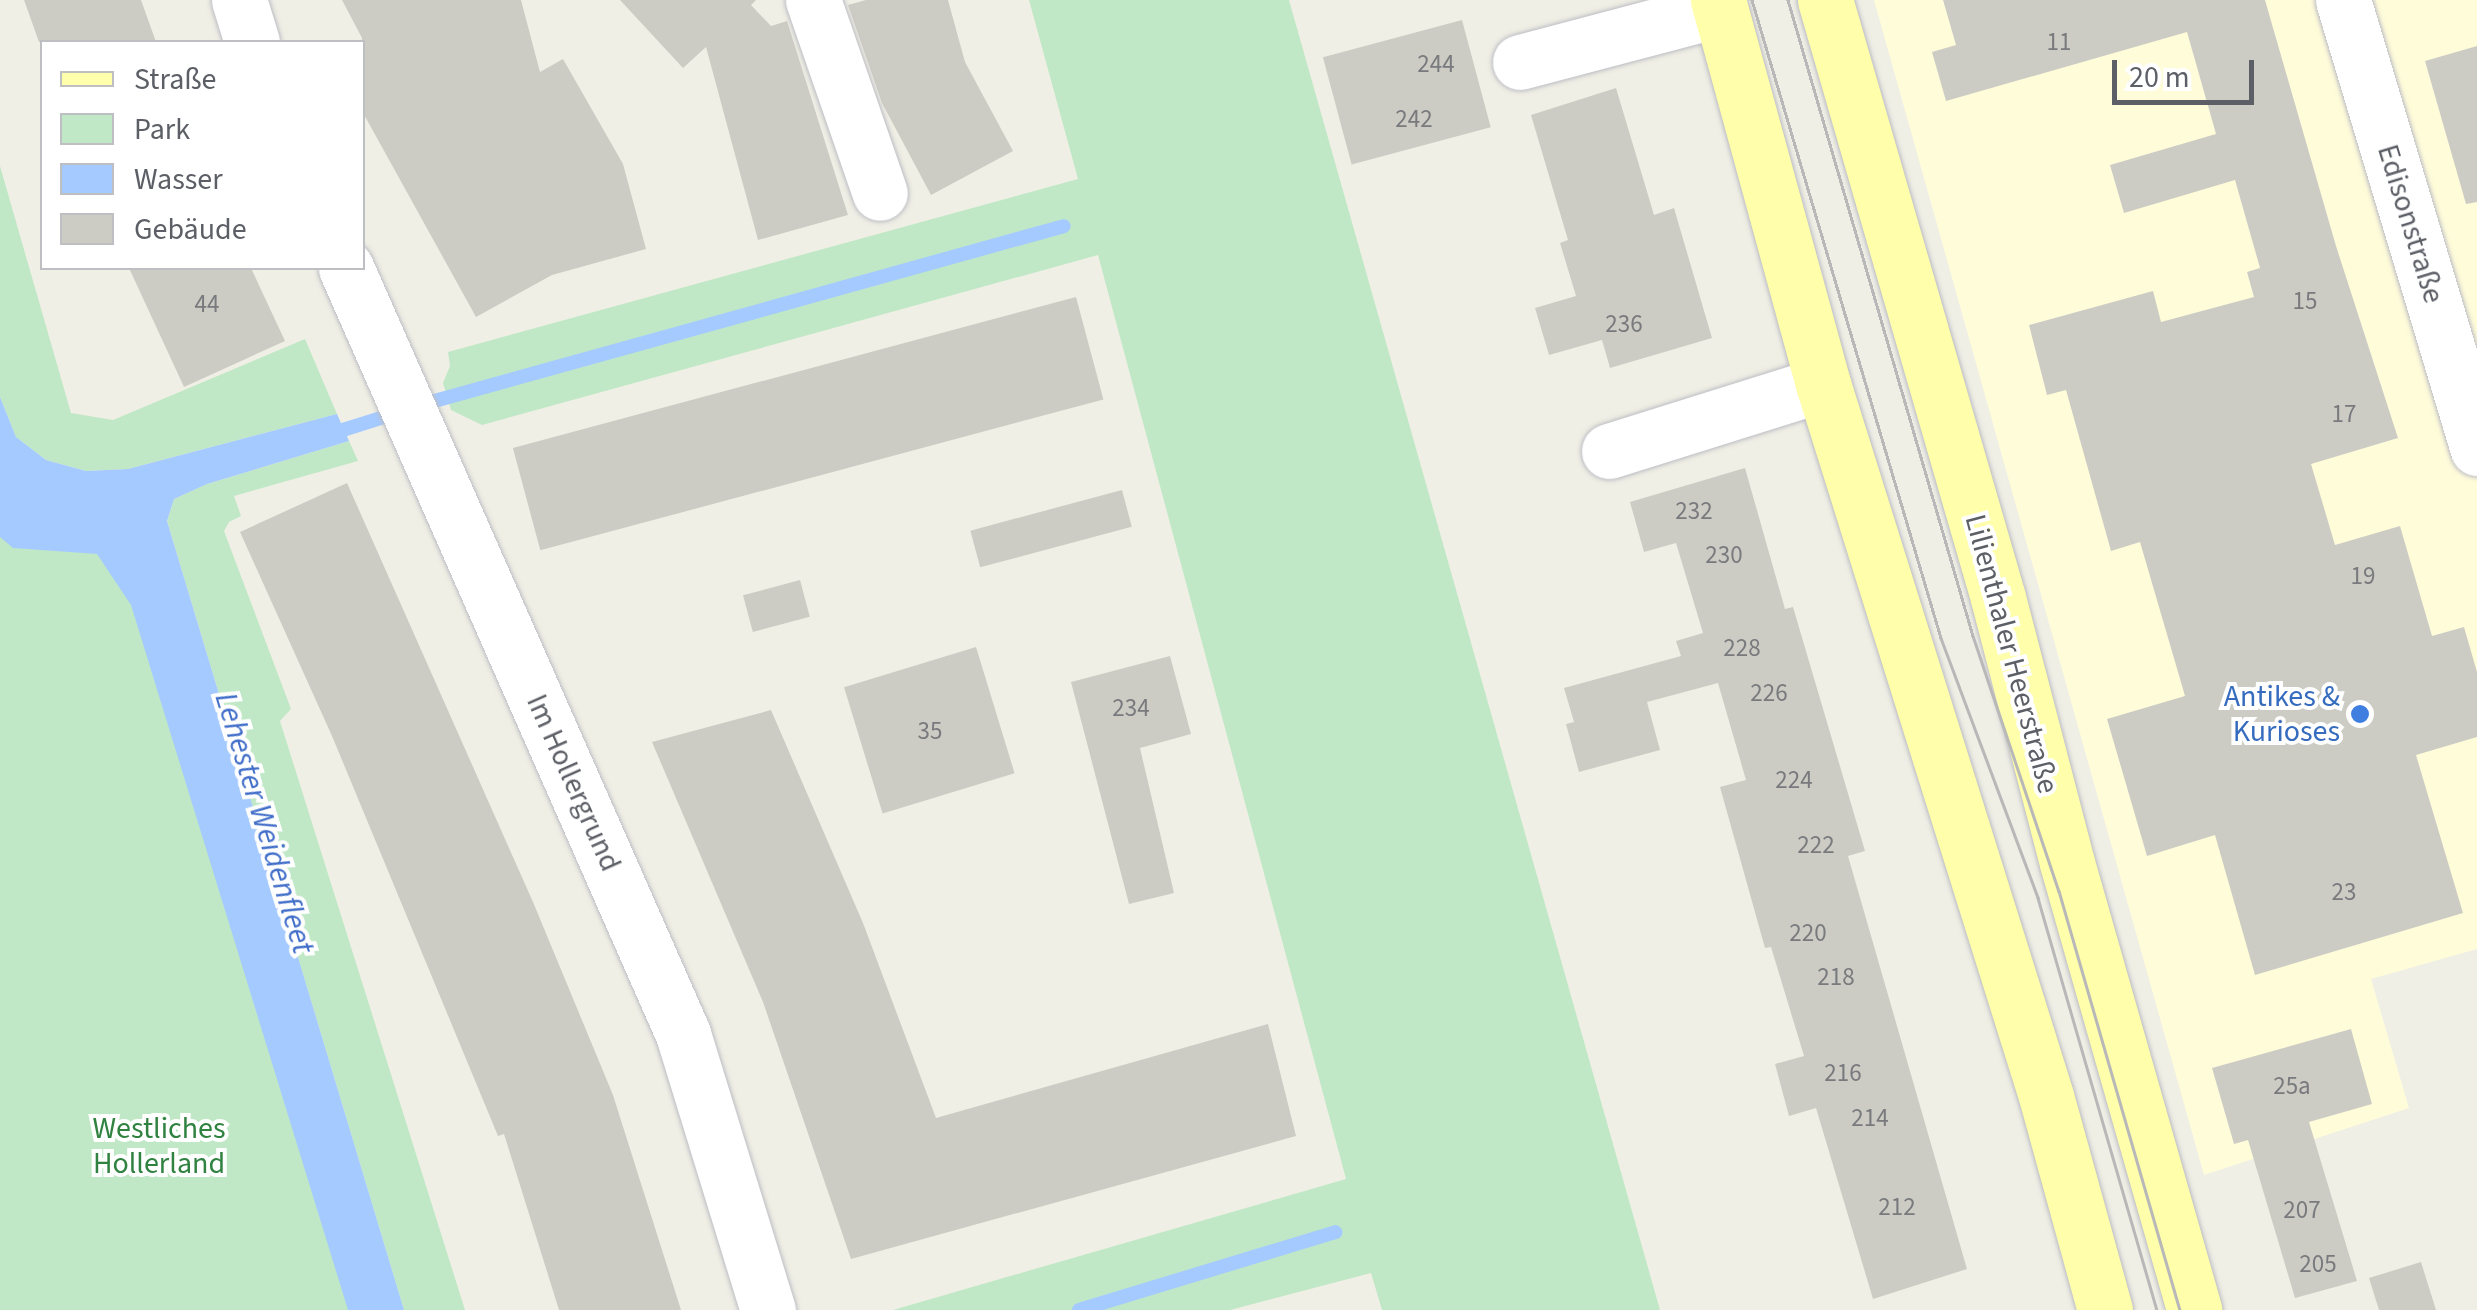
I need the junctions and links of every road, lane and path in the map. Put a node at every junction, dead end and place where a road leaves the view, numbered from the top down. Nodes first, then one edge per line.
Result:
1 (238, 0) edge
2 (813, 0) edge
3 (1825, 0) edge
4 (2342, 0) edge
5 (1719, 4) edge
6 (251, 40) edge
7 (1520, 62) dead end
8 (880, 194) dead end
9 (347, 270) edge
10 (1823, 384) junction
11 (2477, 448) edge
12 (1609, 450) dead end
13 (768, 1310) edge
14 (2105, 1310) edge
15 (2194, 1310) edge

1 - 6 street
2 - 8 street
3 - 15 main road, Lilienthaler Heerstraße
4 - 11 street, Edisonstraße
5 - 7 street
5 - 10 main road
9 - 13 street, Im Hollergrund
10 - 12 street
10 - 14 main road

